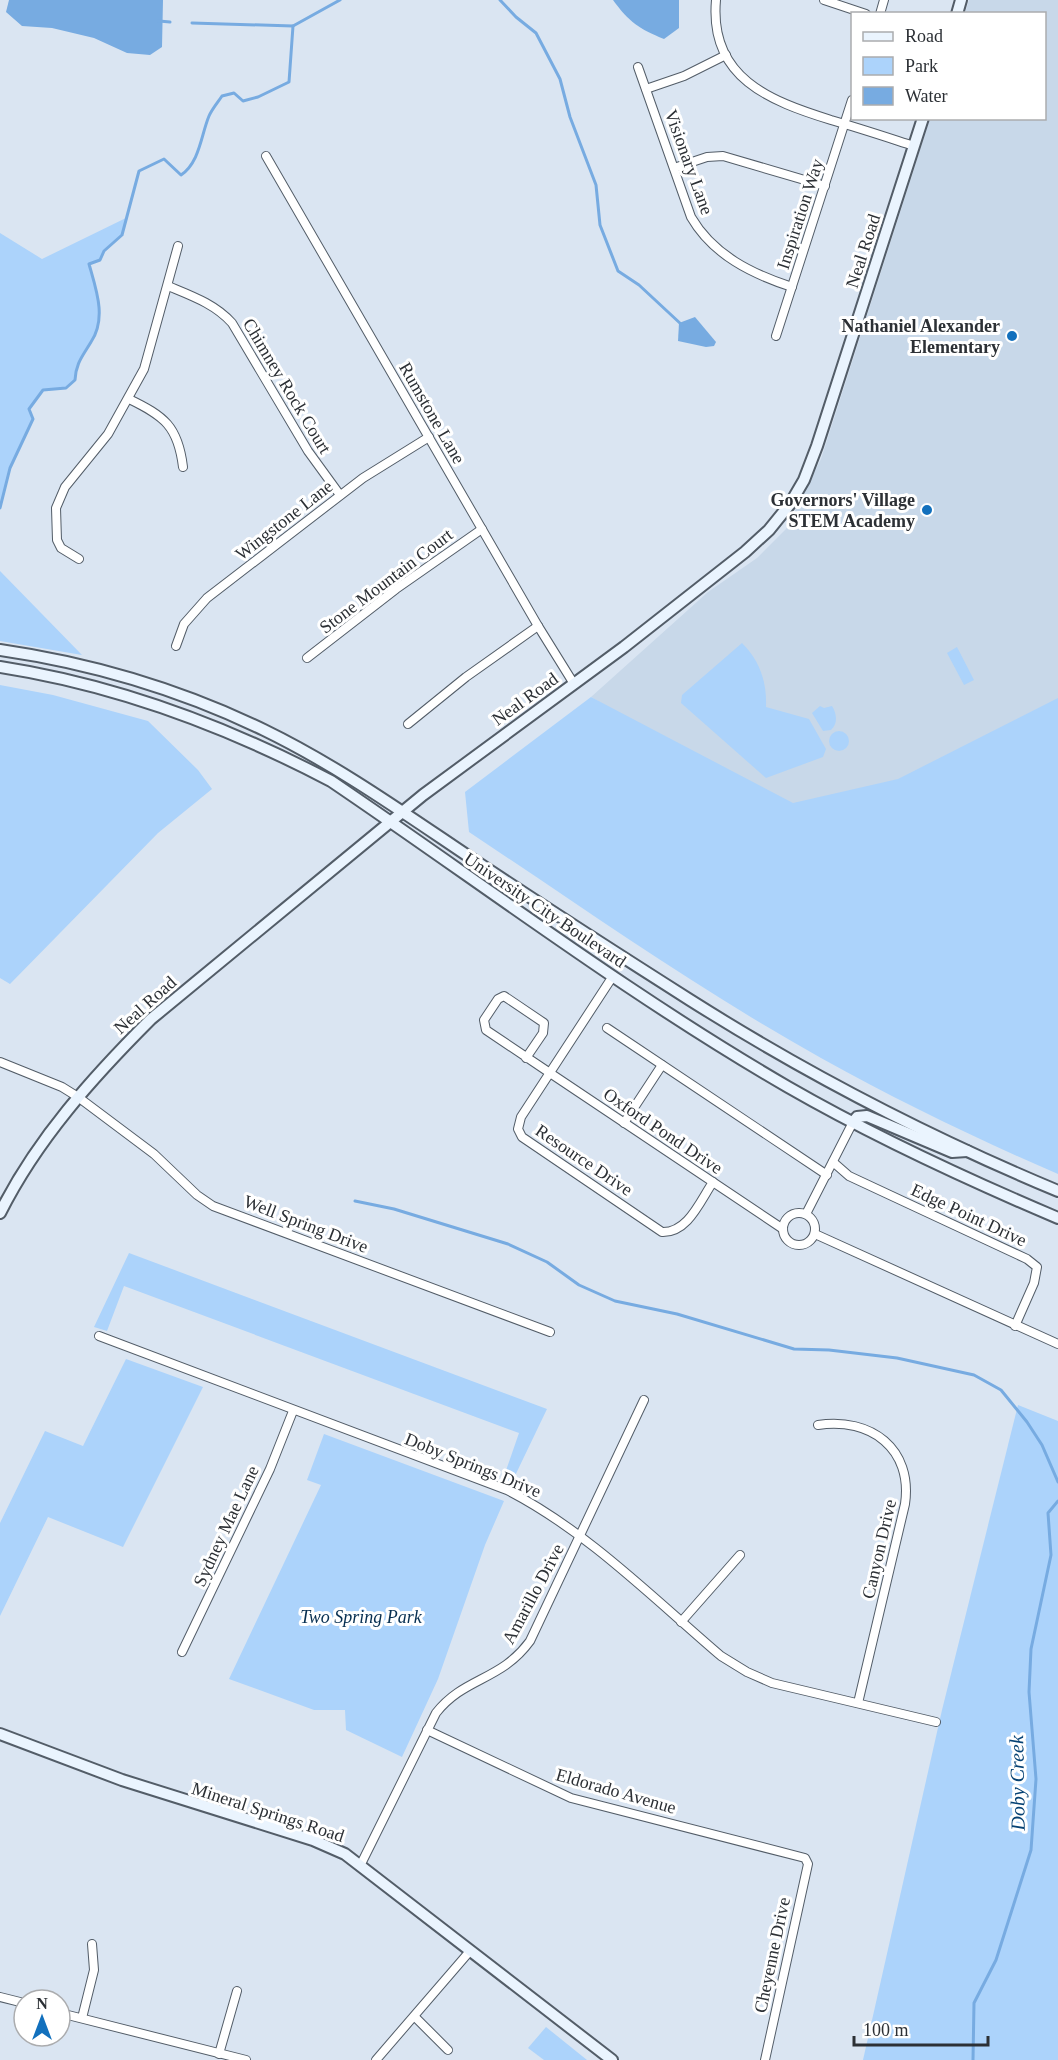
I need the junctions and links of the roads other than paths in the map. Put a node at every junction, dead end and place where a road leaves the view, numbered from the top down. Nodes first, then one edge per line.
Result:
1 (716, 0) edge
2 (824, 0) edge
3 (860, 12) edge
4 (726, 55) junction
5 (638, 67) dead end
6 (646, 89) junction
7 (851, 103) edge
8 (922, 120) edge
9 (845, 124) junction
10 (914, 146) junction
11 (266, 156) dead end
12 (674, 168) junction
13 (825, 186) junction
14 (178, 246) dead end
15 (168, 286) junction
16 (792, 287) junction
17 (776, 336) dead end
18 (129, 399) junction
19 (429, 437) junction
20 (183, 467) dead end
21 (340, 495) junction
22 (482, 529) junction
23 (79, 559) dead end
24 (538, 627) junction
25 (176, 646) dead end
26 (0, 650) edge
27 (307, 658) dead end
28 (0, 667) edge
29 (574, 684) junction
30 (408, 724) dead end
31 (403, 812) junction
32 (391, 823) junction
33 (613, 976) junction
34 (607, 1028) dead end
35 (526, 1058) junction
36 (0, 1062) edge
37 (662, 1065) junction
38 (550, 1073) junction
39 (78, 1097) junction
40 (853, 1122) junction
41 (624, 1123) junction
42 (967, 1151) junction
43 (833, 1162) junction
44 (827, 1175) junction
45 (713, 1182) junction
46 (1058, 1191) edge
47 (0, 1213) edge
48 (806, 1214) junction
49 (1058, 1218) edge
50 (783, 1229) junction
51 (815, 1234) junction
52 (1015, 1326) junction
53 (550, 1332) dead end
54 (99, 1336) dead end
55 (1058, 1344) edge
56 (644, 1400) dead end
57 (293, 1411) junction
58 (818, 1425) dead end
59 (580, 1536) junction
60 (740, 1555) dead end
61 (681, 1622) junction
62 (182, 1652) dead end
63 (858, 1703) junction
64 (936, 1722) dead end
65 (427, 1730) junction
66 (0, 1734) edge
67 (805, 1858) joint
68 (361, 1864) junction
69 (92, 1944) dead end
70 (470, 1951) junction
71 (237, 1991) dead end
72 (72, 2016) edge
73 (415, 2017) junction
74 (82, 2019) junction
75 (448, 2050) dead end
76 (219, 2054) junction
77 (246, 2060) edge
78 (376, 2060) edge
79 (612, 2060) edge
80 (765, 2060) edge

1 - 4 street
2 - 3 street
4 - 6 street
4 - 9 street
5 - 6 street, Visionary Lane
6 - 12 street, Visionary Lane
7 - 9 street, Inspiration Way
8 - 10 main road, Neal Road
9 - 10 street
9 - 13 street, Inspiration Way
10 - 29 main road, Neal Road
11 - 19 street, Rumstone Lane
12 - 13 street
12 - 16 street, Visionary Lane
13 - 16 street, Inspiration Way
14 - 15 street
15 - 18 street
15 - 21 street, Chimney Rock Court
16 - 17 street, Inspiration Way
18 - 20 street
18 - 23 street
19 - 21 street, Wingstone Lane
19 - 22 street, Rumstone Lane
21 - 25 street, Wingstone Lane
22 - 24 street, Rumstone Lane
22 - 27 street, Stone Mountain Court
24 - 29 street, Rumstone Lane
24 - 30 street
26 - 31 main road, University City Boulevard
28 - 32 main road, University City Boulevard
29 - 31 main road, Neal Road
31 - 32 main road, Neal Road
31 - 42 main road, University City Boulevard
32 - 33 main road, University City Boulevard
32 - 39 main road, Neal Road
33 - 38 street, Resource Drive
33 - 40 main road, University City Boulevard
34 - 37 street
35 - 35 street, Oxford Pond Drive
35 - 38 street, Oxford Pond Drive
36 - 39 street, Well Spring Drive
37 - 41 street
37 - 44 street
38 - 41 street, Oxford Pond Drive
38 - 45 street, Resource Drive
39 - 47 main road, Neal Road
39 - 53 street, Well Spring Drive
40 - 42 main road
40 - 43 street
40 - 49 main road, University City Boulevard
41 - 45 street, Oxford Pond Drive
42 - 46 main road, University City Boulevard
43 - 44 street
43 - 52 street, Edge Point Drive
44 - 48 street
45 - 50 street, Oxford Pond Drive
48 - 50 street
48 - 51 street
50 - 51 street, Oxford Pond Drive
51 - 52 street
52 - 55 street
54 - 57 street, Doby Springs Drive
56 - 59 street, Amarillo Drive
57 - 59 street, Doby Springs Drive
57 - 62 street, Sydney Mae Lane
58 - 63 street, Canyon Drive
59 - 61 street, Doby Springs Drive
59 - 65 street, Amarillo Drive
60 - 61 street
61 - 63 street, Doby Springs Drive
63 - 64 street, Doby Springs Drive
65 - 67 street, Eldorado Avenue
65 - 68 street, Amarillo Drive
66 - 68 main road, Mineral Springs Road
67 - 80 street, Cheyenne Drive
68 - 70 main road, Mineral Springs Road
69 - 74 street
70 - 73 street
70 - 79 main road, Mineral Springs Road
71 - 76 street
72 - 74 street
73 - 75 street
73 - 78 street
74 - 76 street
76 - 77 street

